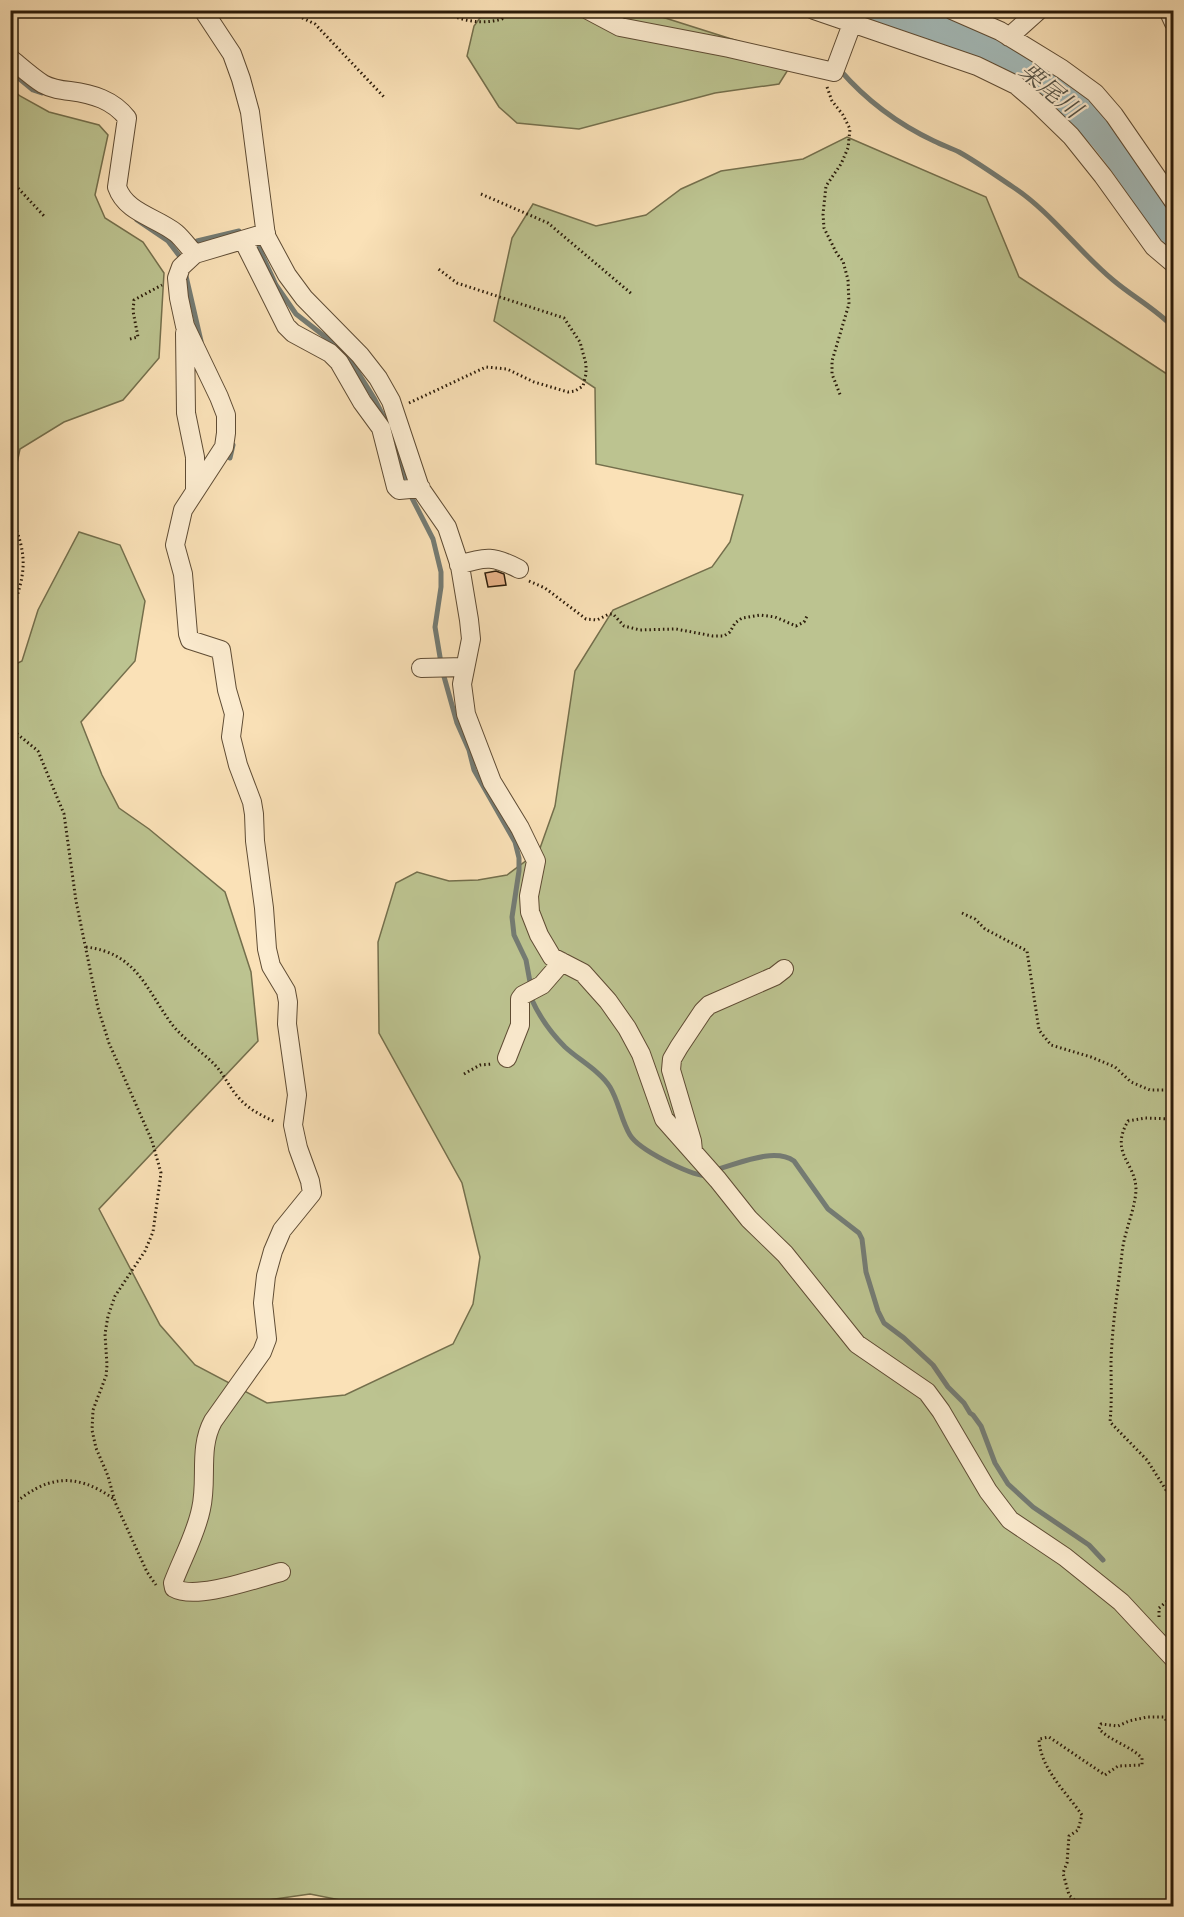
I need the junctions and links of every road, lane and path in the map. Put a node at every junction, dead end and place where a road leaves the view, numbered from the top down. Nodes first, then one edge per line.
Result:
1 (203, 10) edge
2 (286, 10) edge
3 (441, 10) edge
4 (504, 10) edge
5 (588, 10) edge
6 (814, 10) edge
7 (952, 10) edge
8 (1039, 10) edge
9 (1168, 10) edge
10 (1173, 23) edge
11 (852, 24) junction
12 (1009, 37) junction
13 (10, 58) edge
14 (824, 70) junction
15 (384, 97) dead end
16 (10, 185) edge
17 (482, 194) dead end
18 (1173, 202) edge
19 (45, 217) dead end
20 (266, 233) junction
21 (243, 240) junction
22 (195, 255) junction
23 (1173, 264) edge
24 (436, 268) dead end
25 (177, 278) junction
26 (633, 295) dead end
27 (185, 326) junction
28 (130, 339) dead end
29 (841, 397) dead end
30 (395, 413) junction
31 (421, 488) junction
32 (195, 489) junction
33 (10, 514) edge
34 (459, 565) junction
35 (519, 569) joint
36 (808, 615) dead end
37 (10, 616) edge
38 (465, 667) junction
39 (421, 668) dead end
40 (10, 729) edge
41 (962, 913) dead end
42 (86, 946) junction
43 (562, 962) junction
44 (784, 969) dead end
45 (507, 1058) joint
46 (1173, 1058) edge
47 (464, 1074) dead end
48 (1173, 1090) edge
49 (1173, 1119) edge
50 (294, 1129) junction
51 (693, 1152) junction
52 (1173, 1496) edge
53 (114, 1499) junction
54 (10, 1506) edge
55 (281, 1572) dead end
56 (177, 1590) junction
57 (1173, 1659) edge
58 (1173, 1731) edge
59 (1081, 1906) edge

1 - 20 street
2 - 15 path
3 - 4 path
5 - 14 street
6 - 11 street
7 - 12 street
8 - 12 street
9 - 10 street
11 - 14 street
11 - 23 street
12 - 18 street
13 - 22 street
14 - 29 path
16 - 19 path
17 - 26 path
20 - 21 street
20 - 30 street
21 - 22 street
21 - 31 street
22 - 25 street
24 - 30 path
25 - 27 street
25 - 28 path
27 - 32 street
27 - 32 street
30 - 31 street
31 - 34 street
32 - 50 street
33 - 37 path
34 - 35 street
34 - 38 street
35 - 36 path
38 - 39 street
38 - 43 street
40 - 42 path
41 - 48 path
42 - 50 path
42 - 53 path
43 - 45 street
43 - 51 street
44 - 51 street
45 - 47 path
46 - 48 path
49 - 52 path
50 - 56 street
51 - 57 street
53 - 54 path
53 - 56 path
55 - 56 street
58 - 59 path

